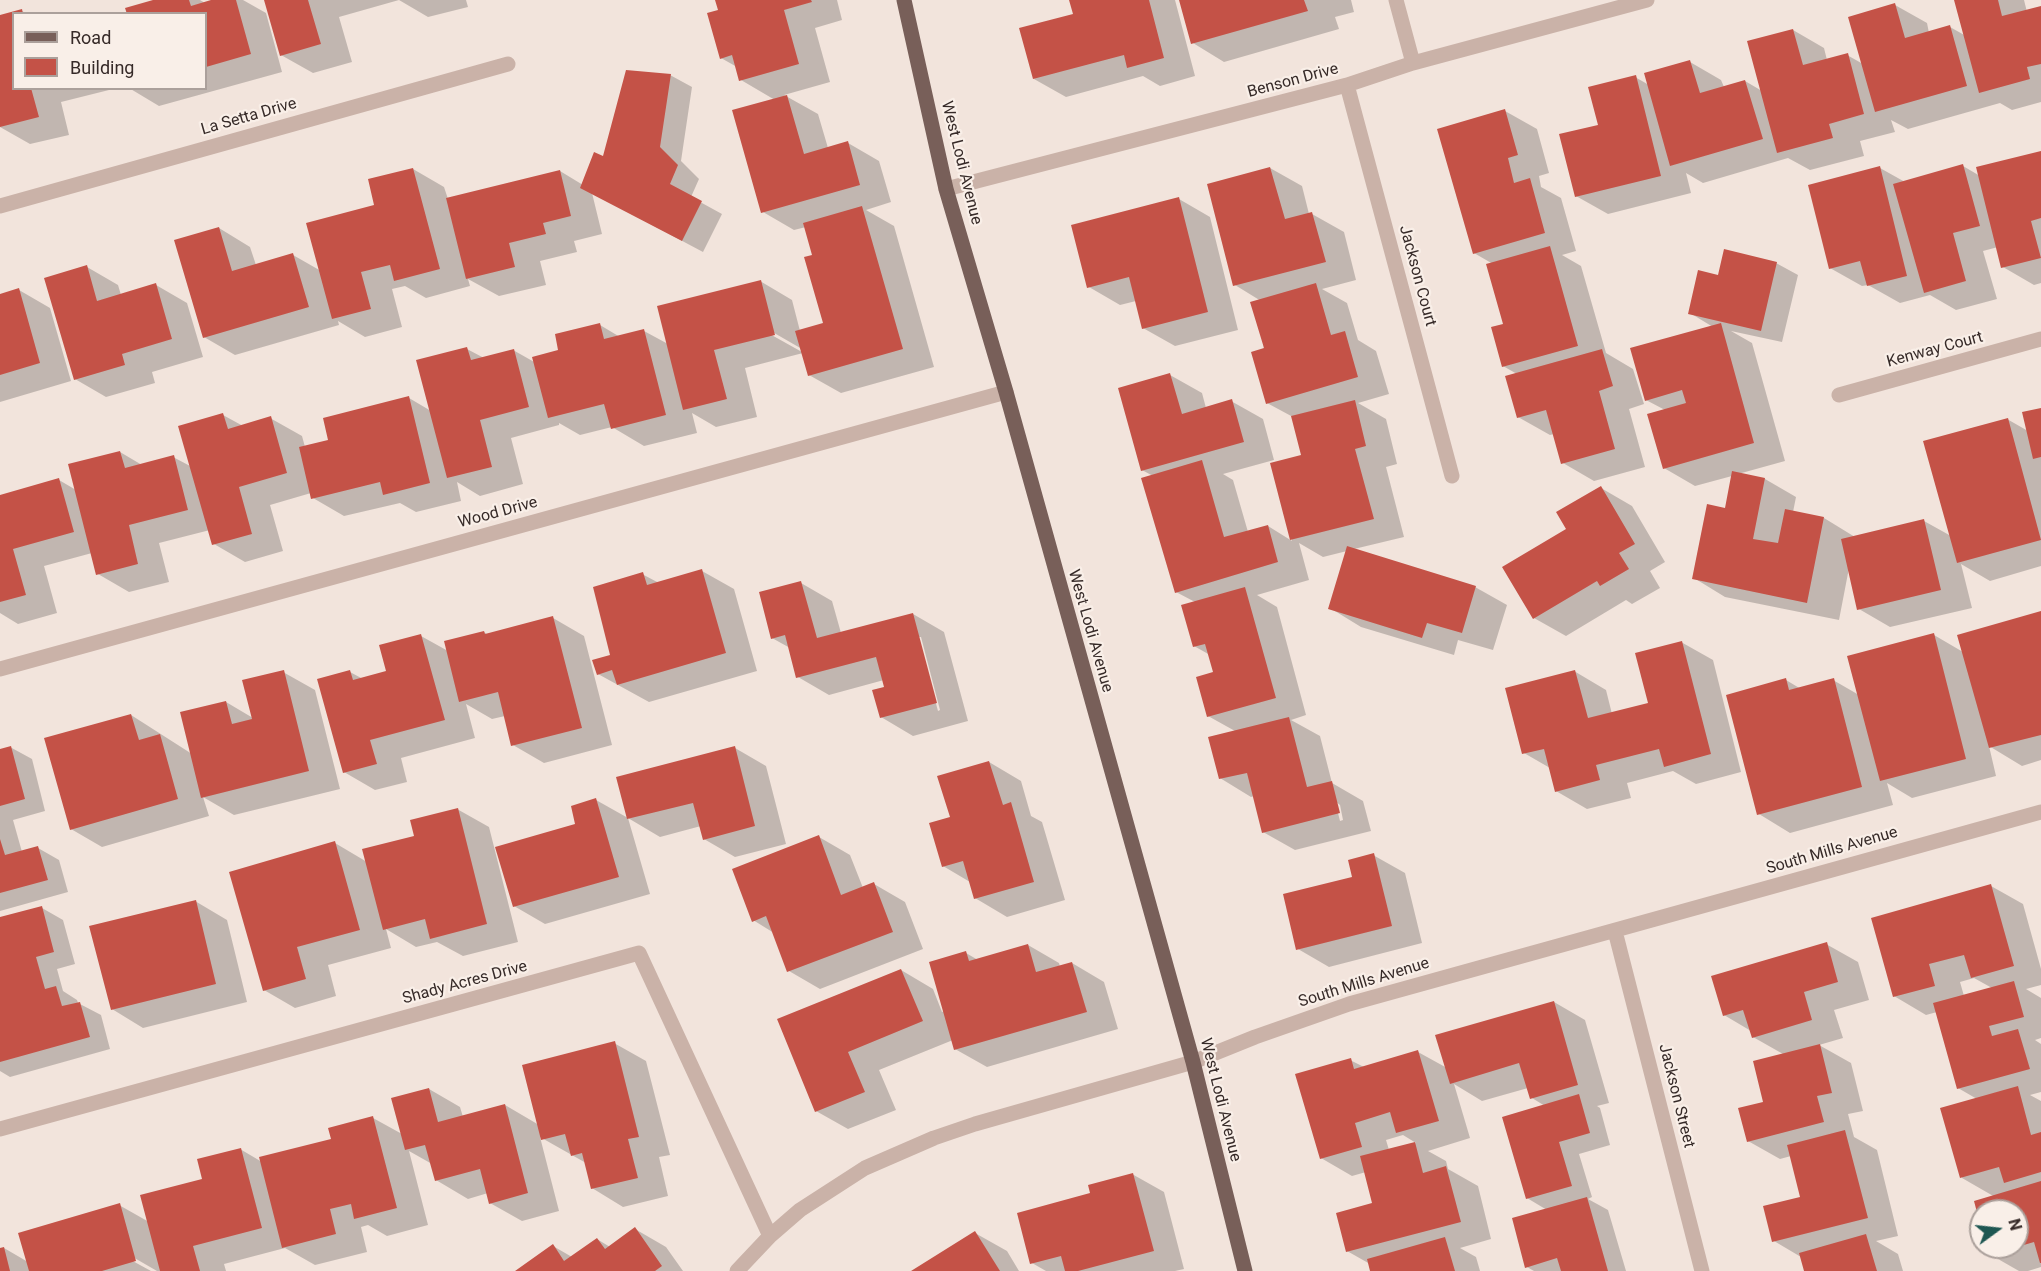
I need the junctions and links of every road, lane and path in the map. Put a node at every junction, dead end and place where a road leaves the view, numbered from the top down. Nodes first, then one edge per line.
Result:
1 (904, 0) edge
2 (1396, 0) edge
3 (1647, 0) edge
4 (1413, 63) junction
5 (508, 64) dead end
6 (1347, 85) junction
7 (946, 189) junction
8 (0, 206) edge
9 (2041, 339) edge
10 (1006, 392) junction
11 (1839, 395) dead end
12 (1452, 476) dead end
13 (0, 669) edge
14 (2041, 812) edge
15 (1615, 931) junction
16 (1192, 1062) junction
17 (0, 1129) edge
18 (770, 1236) junction
19 (737, 1271) edge
20 (1245, 1271) edge
21 (1702, 1271) edge

1 - 7 main road, West Lodi Avenue
2 - 4 street
3 - 4 street, Benson Drive
4 - 6 street, Benson Drive
5 - 8 street, La Setta Drive
6 - 7 street, Benson Drive
6 - 12 street, Jackson Court
7 - 10 main road, West Lodi Avenue
9 - 11 street, Kenway Court
10 - 13 street, Wood Drive
10 - 16 main road, West Lodi Avenue
14 - 15 street, South Mills Avenue
15 - 16 street, South Mills Avenue
15 - 21 street, Jackson Street
16 - 18 street, South Mills Avenue
16 - 20 main road, West Lodi Avenue
17 - 18 street, Shady Acres Drive
18 - 19 street, South Mills Avenue

